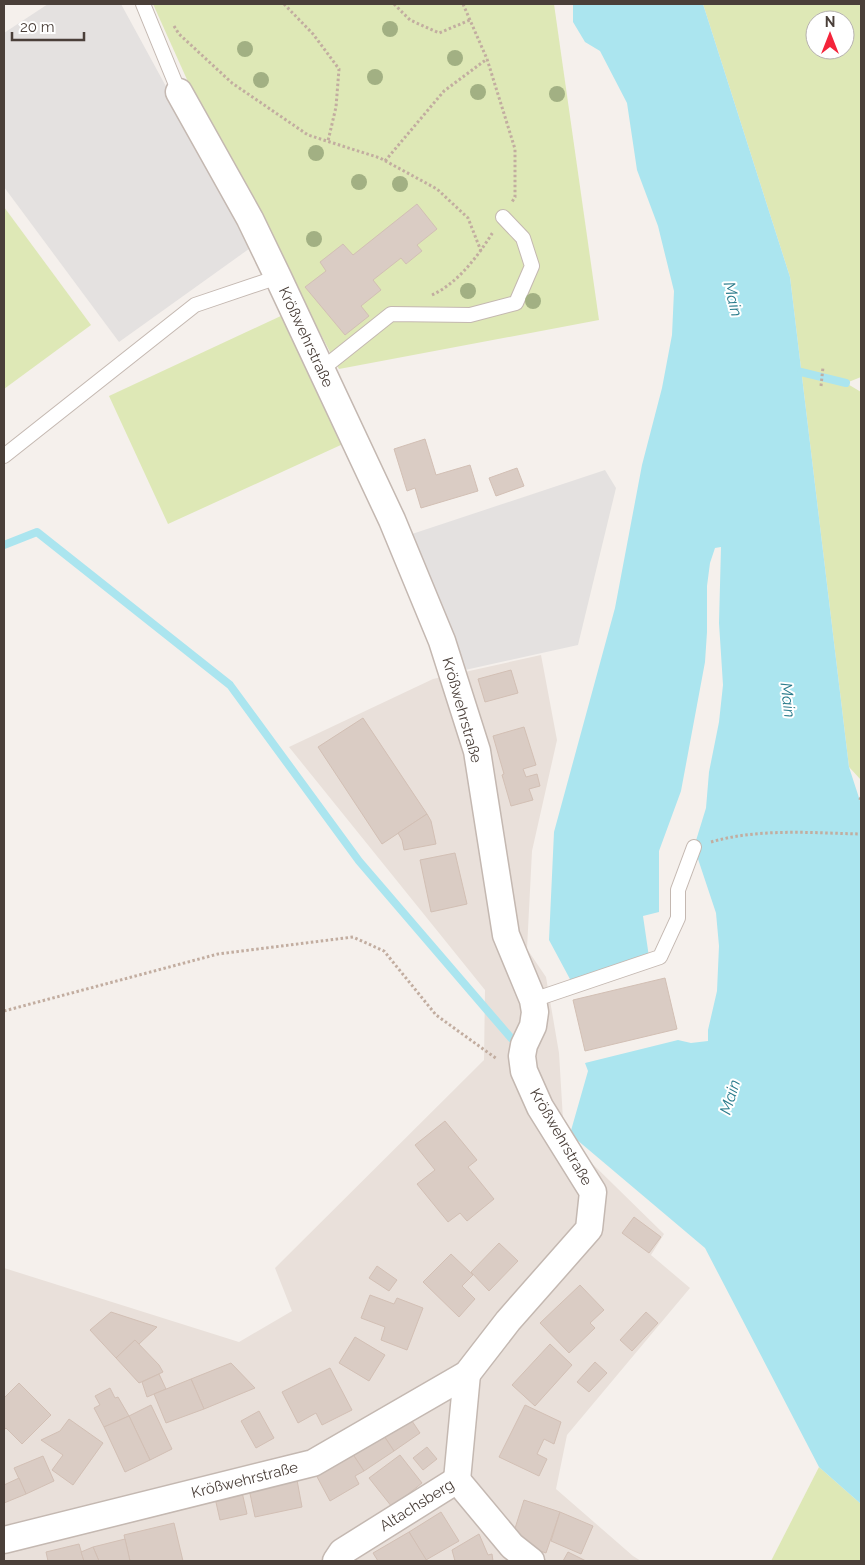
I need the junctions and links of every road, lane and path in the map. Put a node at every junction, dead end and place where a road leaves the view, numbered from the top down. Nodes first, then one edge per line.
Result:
1 (143, 4) edge
2 (284, 4) edge
3 (394, 4) edge
4 (463, 4) edge
5 (170, 19) dead end
6 (470, 20) junction
7 (487, 59) junction
8 (180, 92) joint
9 (328, 141) junction
10 (386, 161) junction
11 (503, 216) junction
12 (482, 251) junction
13 (278, 277) junction
14 (430, 296) dead end
15 (823, 367) dead end
16 (322, 369) junction
17 (821, 386) dead end
18 (4, 456) edge
19 (861, 834) edge
20 (694, 847) joint
21 (533, 1000) junction
22 (4, 1011) edge
23 (524, 1071) junction
24 (467, 1374) junction
25 (458, 1480) junction
26 (4, 1540) edge
27 (336, 1561) edge
28 (531, 1561) edge

1 - 8 lane
2 - 9 path
3 - 6 path
4 - 6 path
5 - 9 path
6 - 7 path
7 - 10 path
7 - 11 path
8 - 13 street, Krößwehrstraße
9 - 10 path
10 - 12 path
11 - 12 path
11 - 16 lane
12 - 14 path
13 - 16 street, Krößwehrstraße
13 - 18 lane
15 - 17 path
16 - 21 street, Krößwehrstraße
19 - 20 path
20 - 21 lane
21 - 23 street, Krößwehrstraße
22 - 23 path
23 - 24 street, Krößwehrstraße
24 - 25 street
24 - 26 street, Krößwehrstraße
25 - 27 street, Altachsberg
25 - 28 street, Altachsberg

